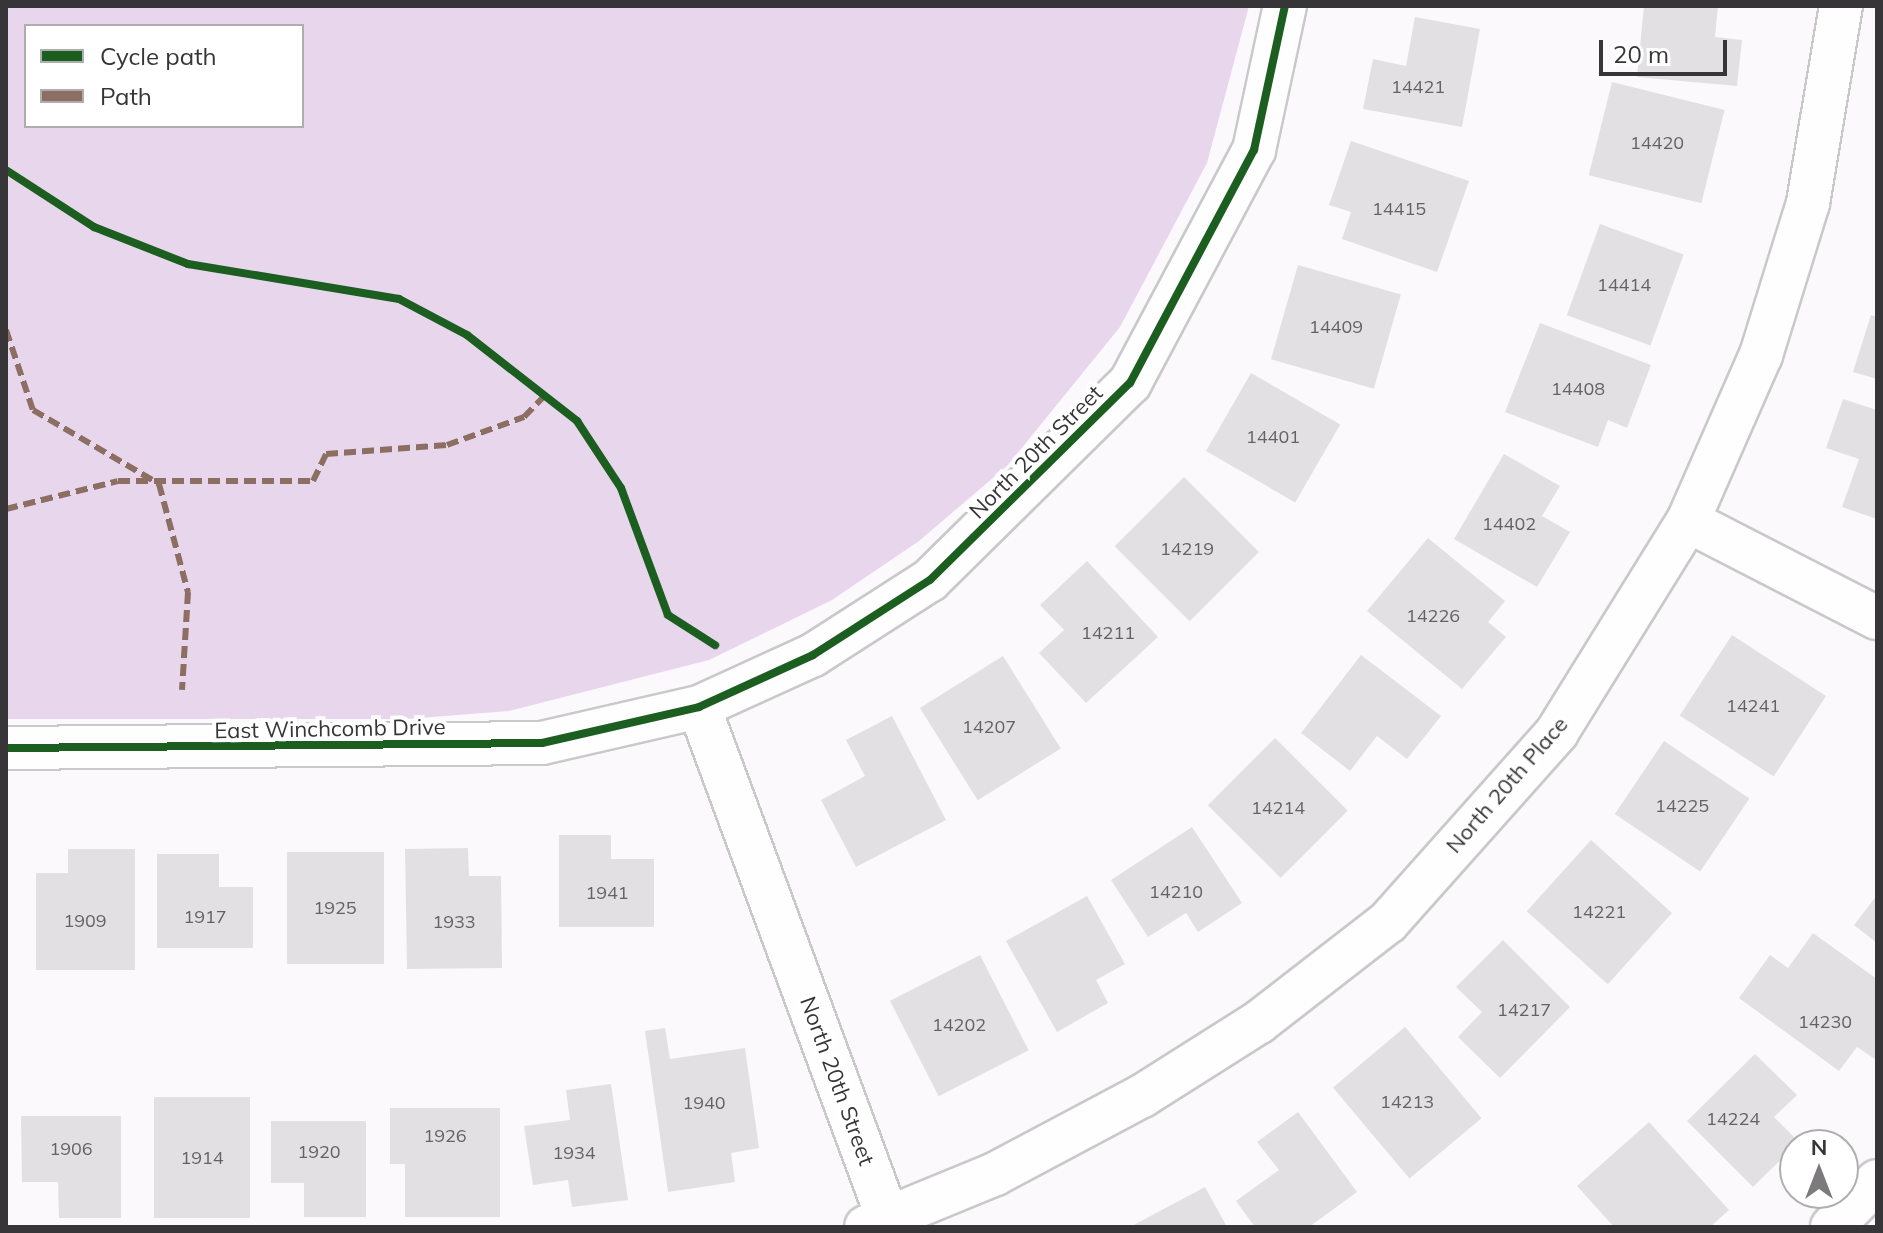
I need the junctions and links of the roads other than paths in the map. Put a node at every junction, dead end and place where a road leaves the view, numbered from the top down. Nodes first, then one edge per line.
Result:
1 (1285, 6) edge
2 (1841, 6) edge
3 (1688, 521) junction
4 (1877, 618) edge
5 (699, 707) junction
6 (6, 748) edge
7 (1877, 1181) edge
8 (882, 1225) edge
9 (1832, 1227) edge

1 - 5 street, North 20th Street
2 - 3 street, North 20th Place
3 - 4 street
3 - 8 street, North 20th Place
5 - 6 street, East Winchcomb Drive
5 - 8 street, North 20th Street
7 - 9 street

